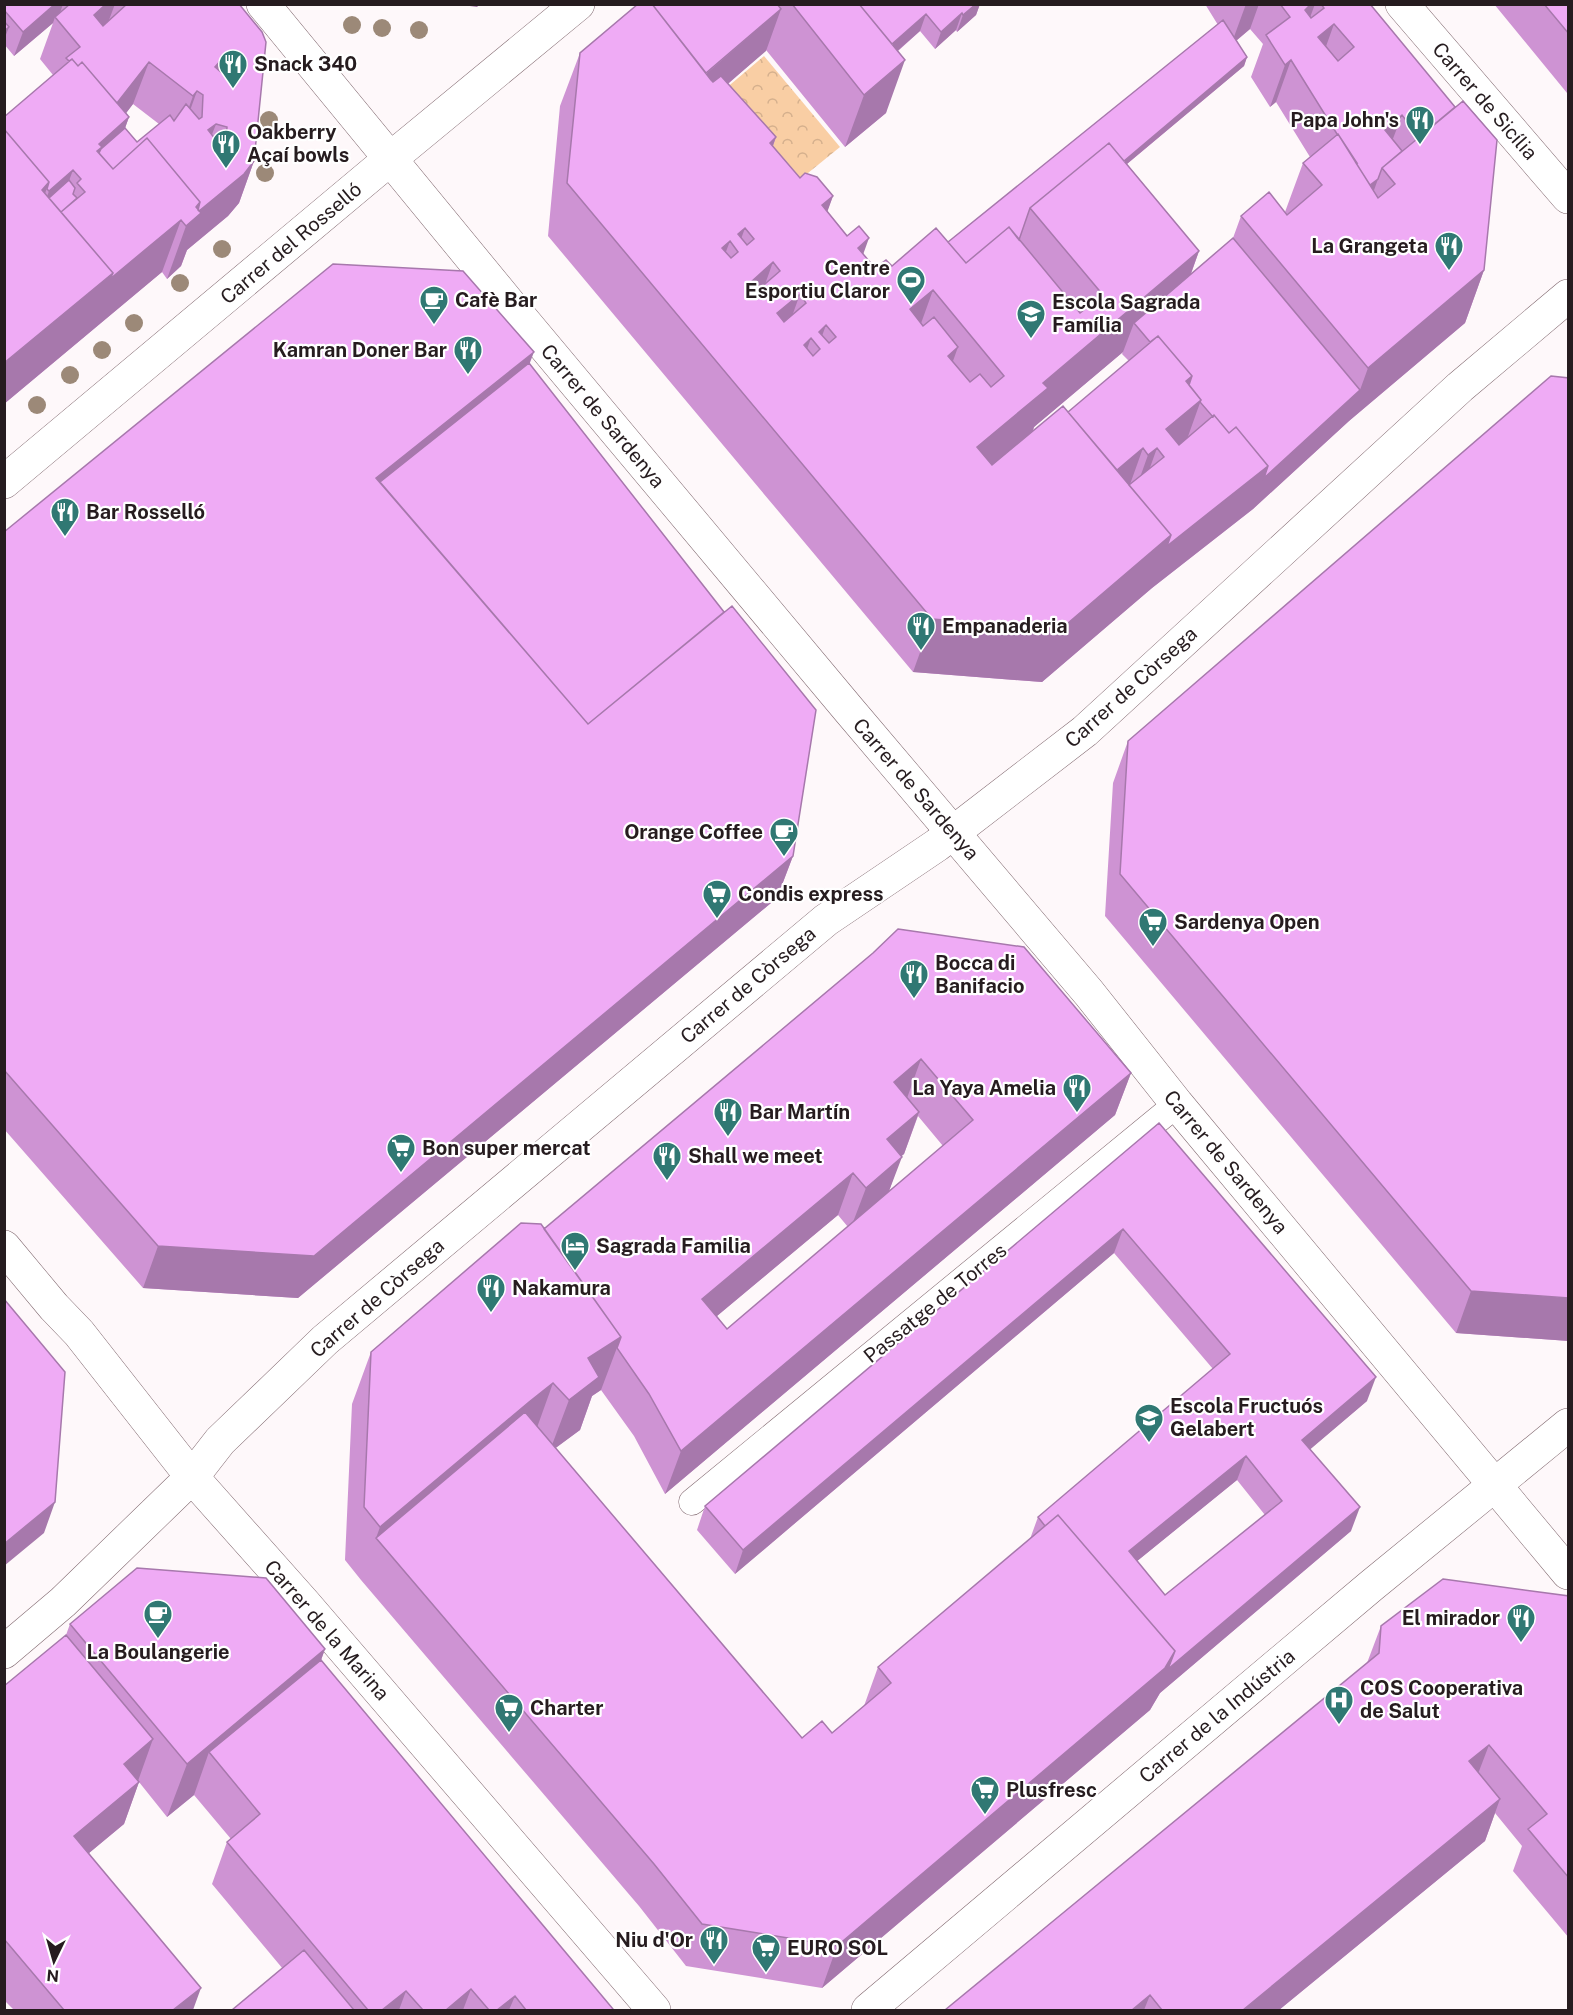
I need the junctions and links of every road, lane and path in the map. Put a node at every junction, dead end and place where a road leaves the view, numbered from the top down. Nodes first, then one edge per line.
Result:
1 (263, 4) edge
2 (578, 4) edge
3 (1402, 4) edge
4 (390, 159) junction
5 (1569, 197) edge
6 (1569, 296) edge
7 (4, 482) edge
8 (954, 832) junction
9 (1177, 1104) junction
10 (4, 1246) edge
11 (1569, 1425) edge
12 (192, 1478) junction
13 (1495, 1486) junction
14 (692, 1502) dead end
15 (1569, 1573) edge
16 (4, 1652) edge
17 (654, 2010) edge
18 (868, 2010) edge

1 - 4 street, Carrer de Sardenya
2 - 4 street, Carrer del Rosselló
3 - 5 street, Carrer de Sicília
4 - 7 street, Carrer del Rosselló
4 - 8 street, Carrer de Sardenya
6 - 8 street, Carrer de Còrsega
8 - 9 street, Carrer de Sardenya
8 - 12 street, Carrer de Còrsega
9 - 13 street, Carrer de Sardenya
9 - 14 lane, Passatge de Torres
10 - 12 street, Carrer de la Marina
11 - 13 street, Carrer de la Indústria
12 - 16 street, Carrer de Còrsega
12 - 17 street, Carrer de la Marina
13 - 15 street, Carrer de Sardenya
13 - 18 street, Carrer de la Indústria

